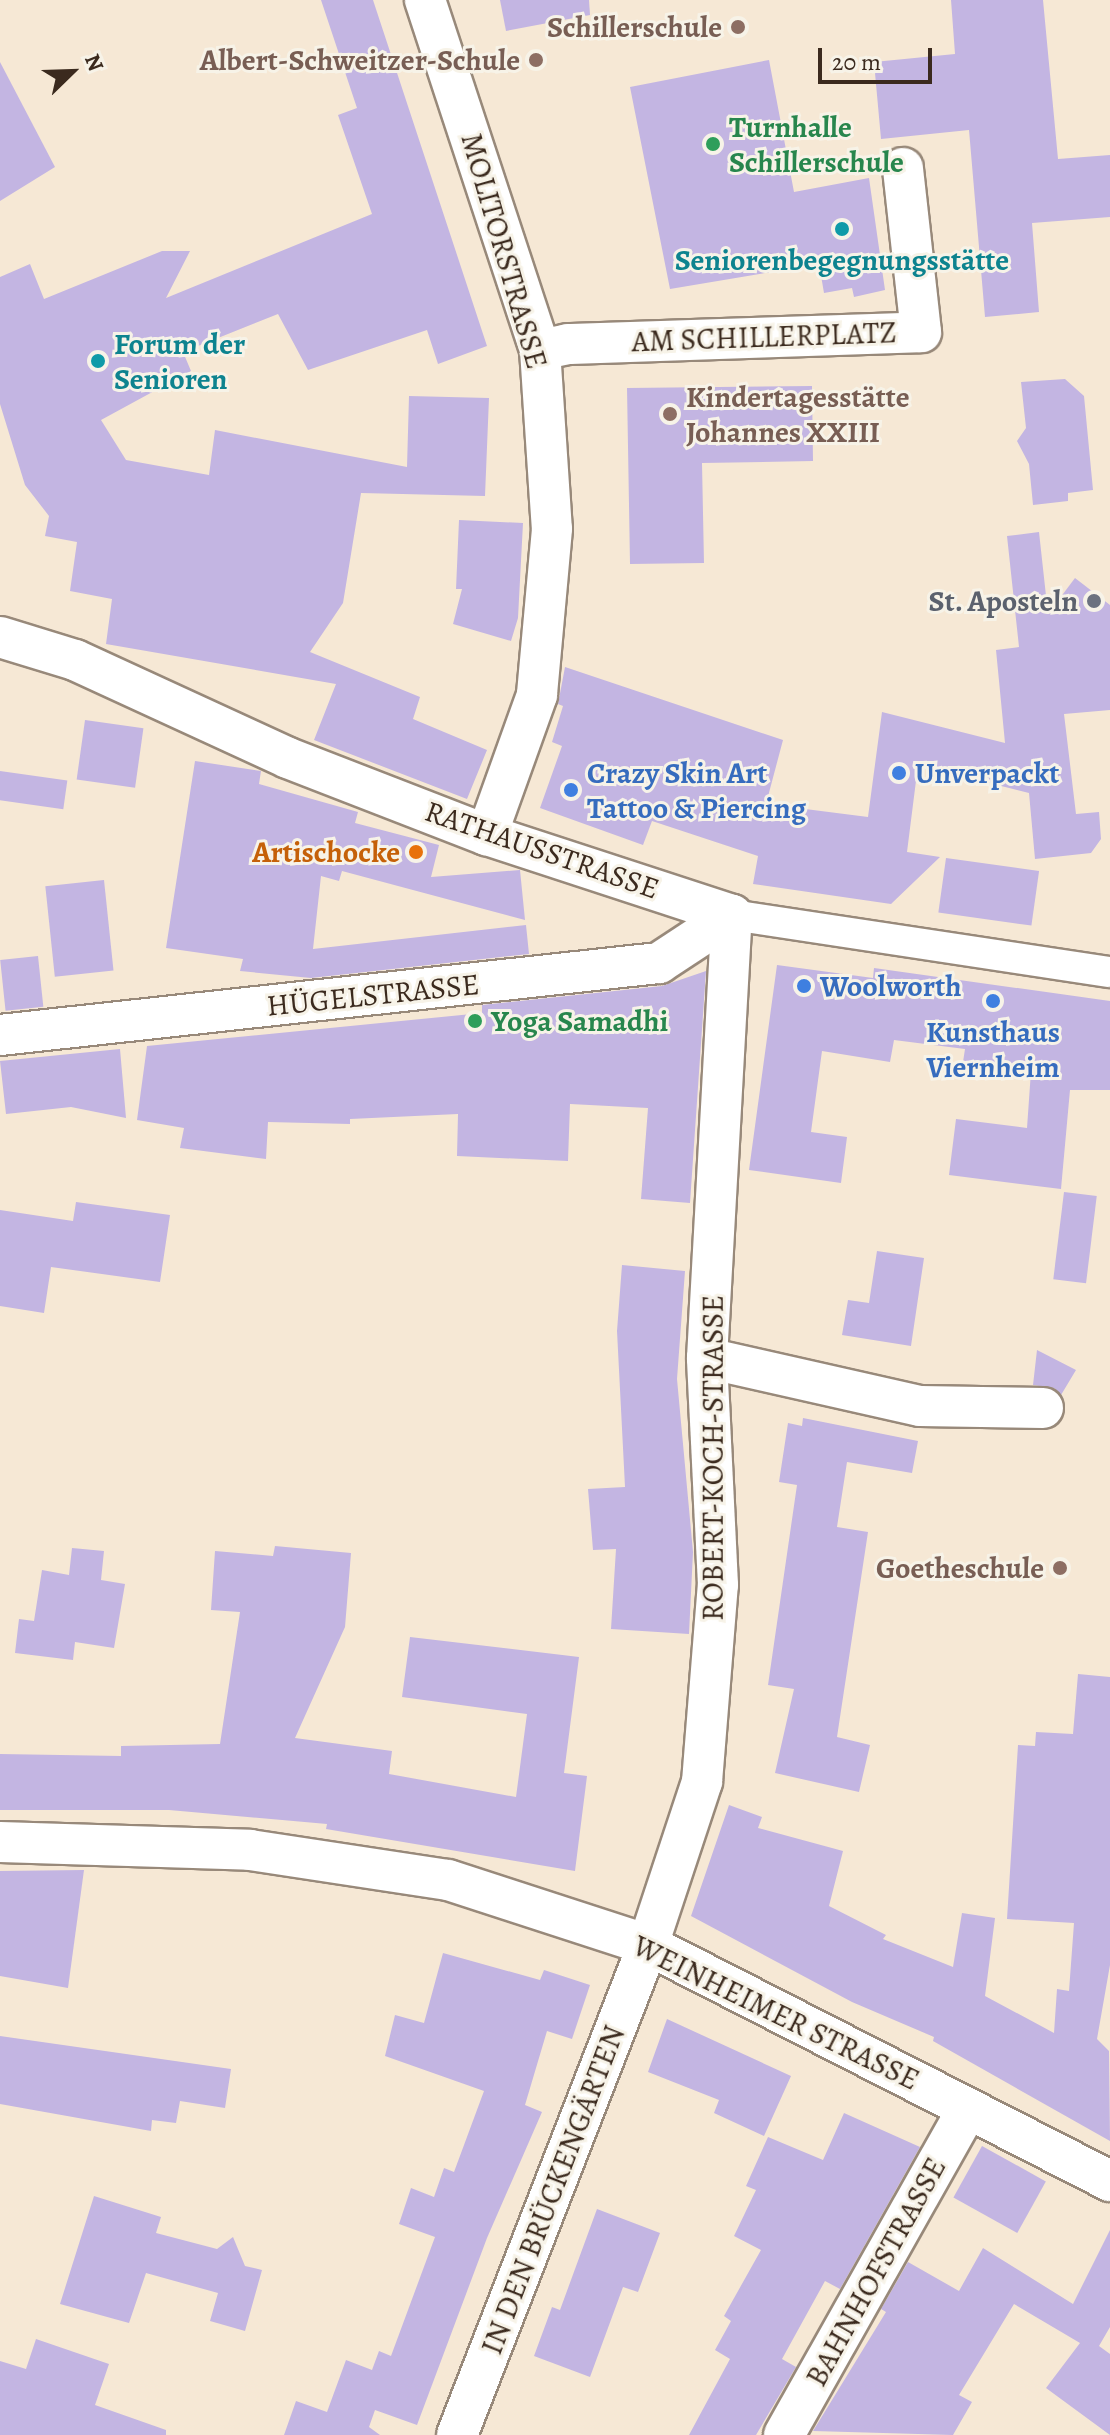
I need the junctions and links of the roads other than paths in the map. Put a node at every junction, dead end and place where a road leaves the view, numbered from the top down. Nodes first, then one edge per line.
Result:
1 (425, 0) edge
2 (903, 168) dead end
3 (540, 350) junction
4 (0, 637) edge
5 (487, 835) junction
6 (732, 915) junction
7 (1110, 972) edge
8 (0, 1035) edge
9 (707, 1358) junction
10 (1043, 1408) dead end
11 (0, 1842) edge
12 (648, 1945) junction
13 (968, 2109) junction
14 (1110, 2181) edge
15 (457, 2435) edge
16 (784, 2435) edge

1 - 3 street, MOLITORSTRASSE
2 - 3 street, AM SCHILLERPLATZ
3 - 5 street, MOLITORSTRASSE
4 - 5 street, RATHAUSSTRASSE
5 - 6 street, RATHAUSSTRASSE
6 - 7 street, RATHAUSSTRASSE
6 - 8 street, HÜGELSTRASSE
6 - 9 street, ROBERT-KOCH-STRASSE
9 - 10 street
9 - 12 street, ROBERT-KOCH-STRASSE
11 - 12 street, WEINHEIMER STRASSE
12 - 13 street, WEINHEIMER STRASSE
12 - 15 street, IN DEN BRÜCKENGÄRTEN
13 - 14 street, WEINHEIMER STRASSE
13 - 16 street, BAHNHOFSTRASSE

